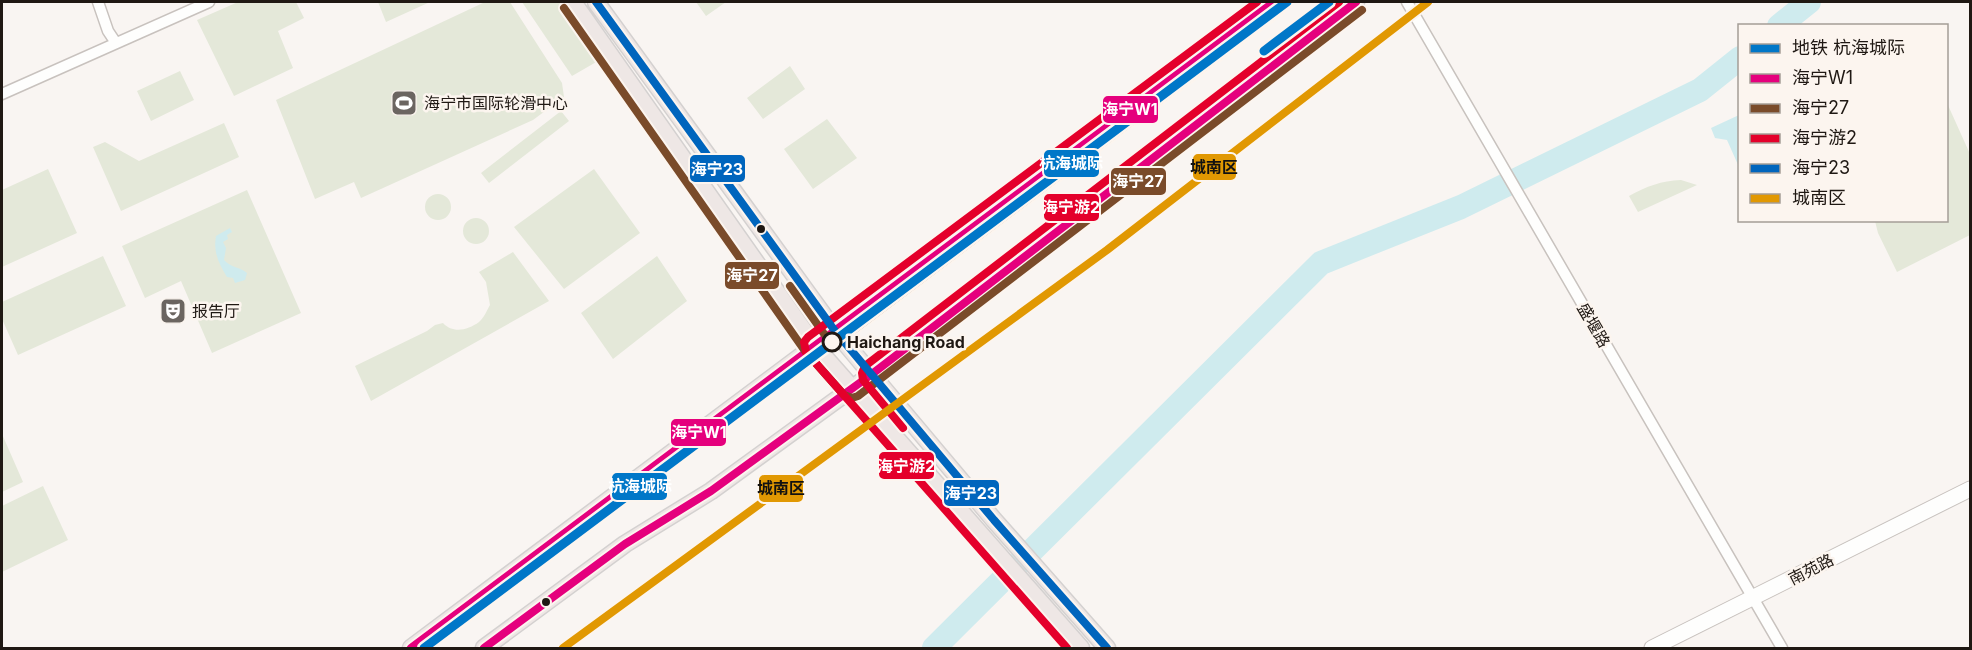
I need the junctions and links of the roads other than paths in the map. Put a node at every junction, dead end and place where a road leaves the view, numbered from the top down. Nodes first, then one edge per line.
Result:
1 (98, 2) edge
2 (209, 2) edge
3 (573, 2) edge
4 (596, 2) edge
5 (1274, 2) edge
6 (1356, 2) edge
7 (1407, 2) edge
8 (116, 43) junction
9 (2, 94) edge
10 (835, 331) junction
11 (814, 345) junction
12 (872, 374) junction
13 (852, 388) junction
14 (1971, 489) edge
15 (1752, 598) junction
16 (411, 648) edge
17 (484, 648) edge
18 (1082, 648) edge
19 (1107, 648) edge
20 (1652, 648) edge
21 (1782, 648) edge

1 - 8 street
2 - 8 street
3 - 11 main road
4 - 10 main road
5 - 10 main road
6 - 12 main road
7 - 15 street, 盛堰路
8 - 9 street
10 - 11 main road
10 - 12 main road
11 - 13 main road
11 - 16 main road
12 - 13 main road
12 - 19 main road
13 - 17 main road
13 - 18 main road
14 - 15 street, 南苑路
15 - 20 street, 南苑路
15 - 21 street, 盛堰路

